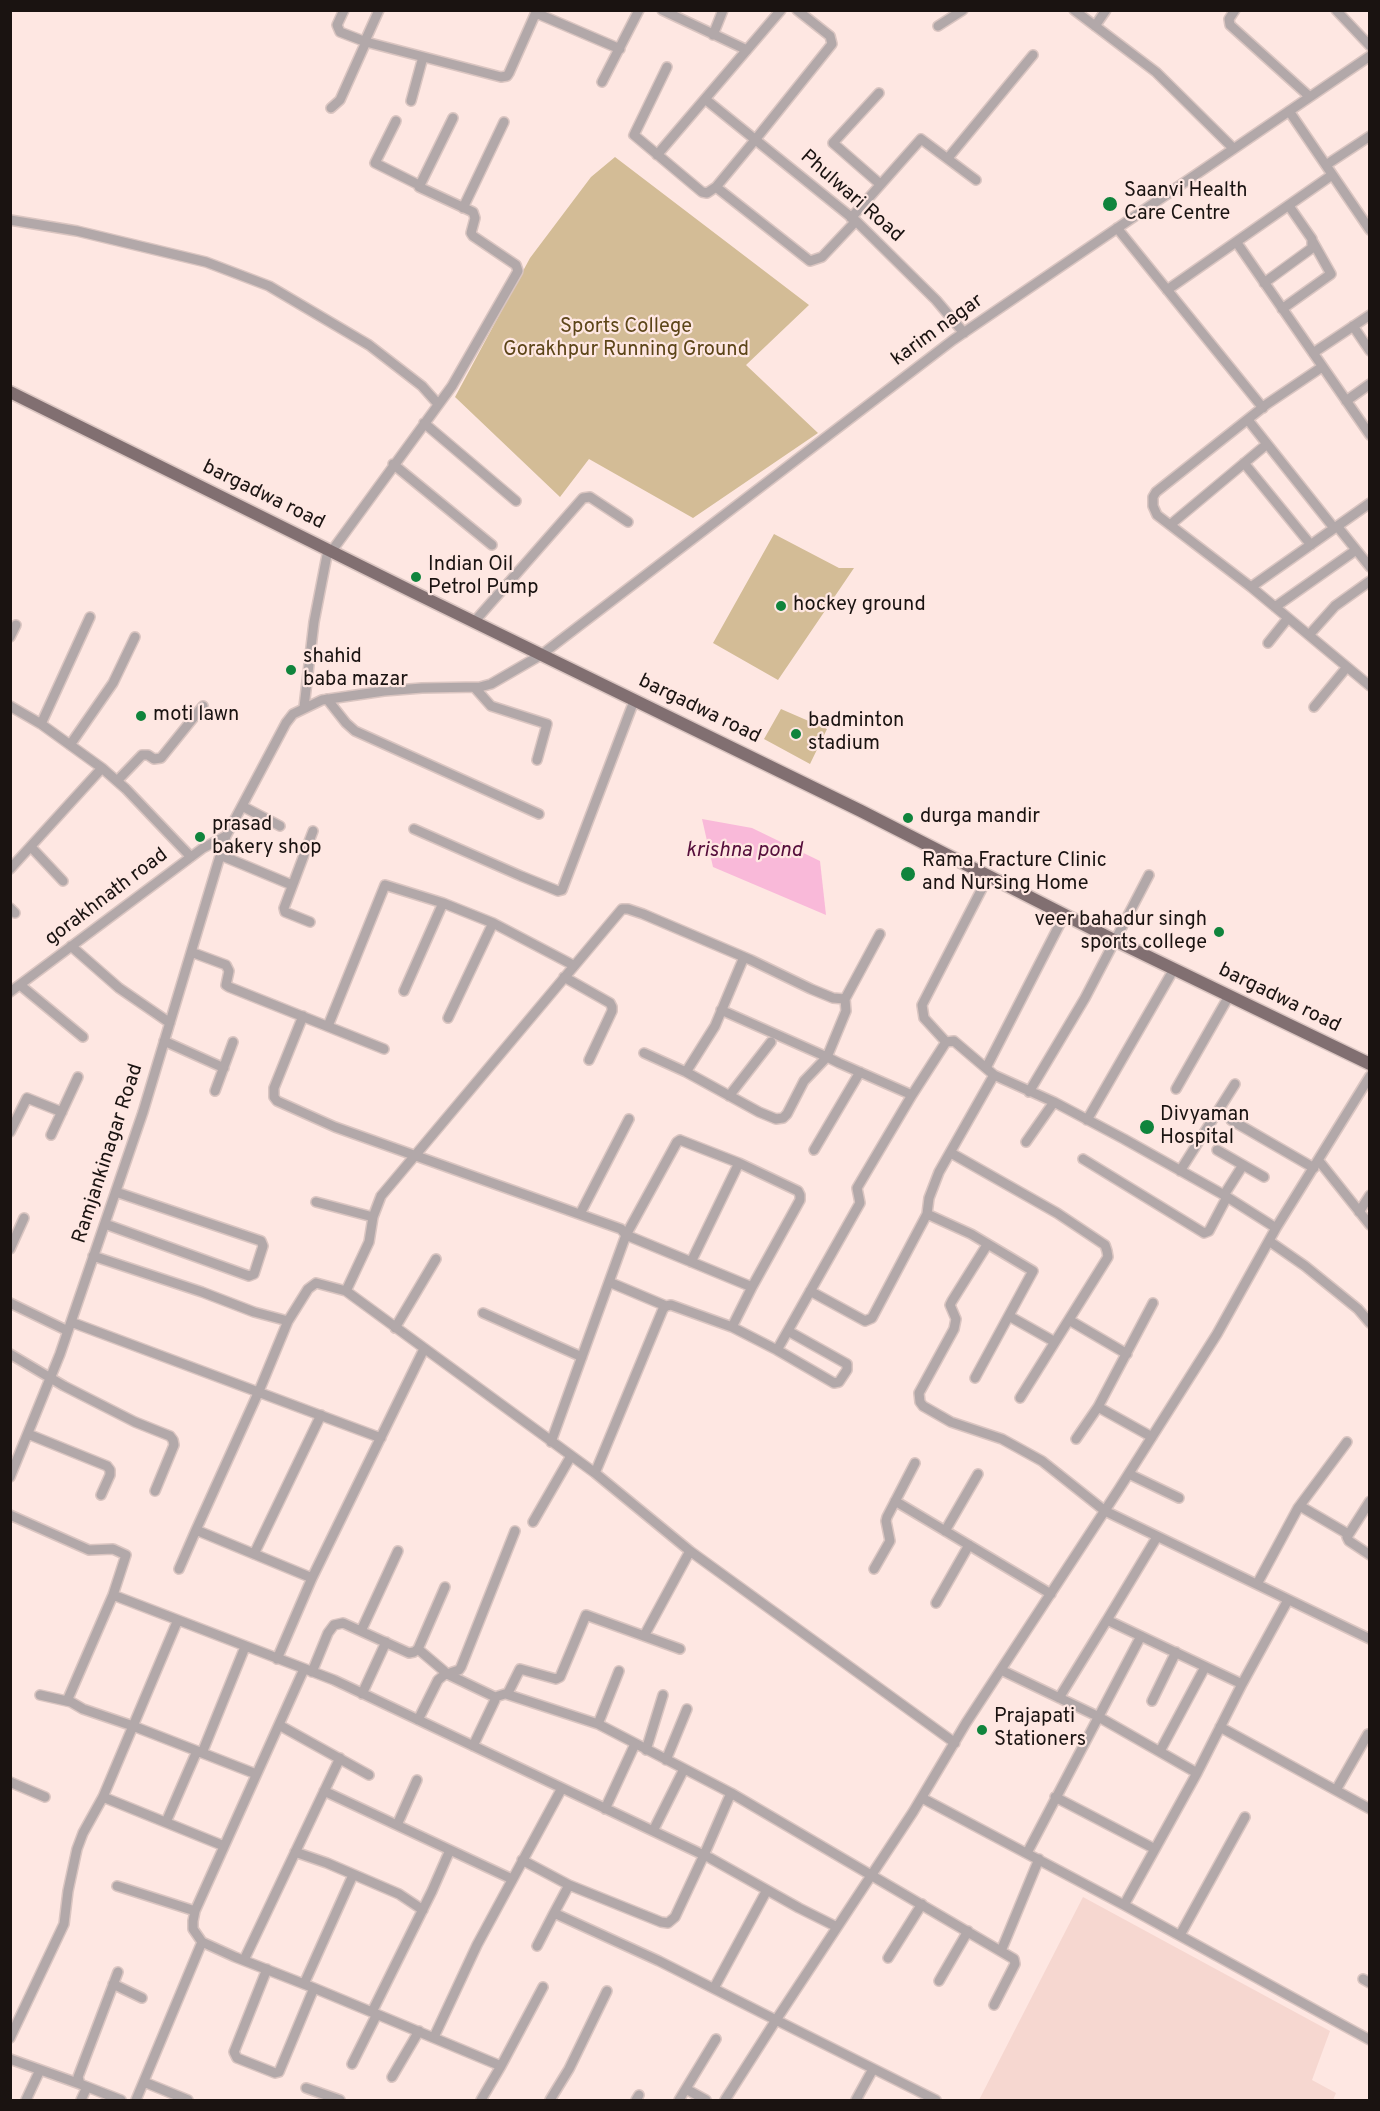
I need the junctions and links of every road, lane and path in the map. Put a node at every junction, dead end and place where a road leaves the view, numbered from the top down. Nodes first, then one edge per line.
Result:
1 (344, 10) edge
2 (379, 10) edge
3 (639, 10) edge
4 (662, 10) edge
5 (723, 10) edge
6 (781, 10) edge
7 (797, 10) edge
8 (963, 10) edge
9 (1074, 10) edge
10 (1106, 10) edge
11 (1235, 10) edge
12 (1336, 10) edge
13 (537, 12) edge
14 (1095, 26) junction
15 (938, 27) dead end
16 (713, 34) junction
17 (365, 41) junction
18 (1370, 46) edge
19 (620, 49) junction
20 (747, 50) junction
21 (1033, 55) dead end
22 (1370, 56) edge
23 (423, 57) junction
24 (667, 67) dead end
25 (602, 82) dead end
26 (879, 93) dead end
27 (1310, 97) junction
28 (705, 99) junction
29 (411, 101) dead end
30 (331, 108) dead end
31 (1289, 111) junction
32 (453, 118) dead end
33 (396, 121) dead end
34 (504, 122) dead end
35 (1370, 136) edge
36 (755, 140) junction
37 (1233, 148) junction
38 (657, 155) junction
39 (948, 158) junction
40 (1326, 165) junction
41 (1332, 175) junction
42 (976, 180) dead end
43 (880, 184) junction
44 (419, 185) junction
45 (716, 186) junction
46 (1289, 206) junction
47 (463, 208) junction
48 (10, 220) edge
49 (854, 220) junction
50 (1117, 228) junction
51 (1370, 230) edge
52 (1313, 242) junction
53 (1237, 243) junction
54 (1264, 283) junction
55 (1167, 290) junction
56 (1282, 309) junction
57 (1370, 315) edge
58 (1353, 326) junction
59 (964, 333) junction
60 (1370, 351) edge
61 (1313, 353) junction
62 (1322, 367) junction
63 (1370, 384) edge
64 (10, 392) edge
65 (1346, 401) junction
66 (438, 404) junction
67 (1263, 408) junction
68 (1248, 420) junction
69 (423, 423) junction
70 (1370, 435) edge
71 (1267, 444) junction
72 (1244, 463) junction
73 (393, 464) junction
74 (516, 501) dead end
75 (1366, 506) edge
76 (1370, 516) edge
77 (628, 522) dead end
78 (1170, 525) junction
79 (1336, 527) junction
80 (1311, 544) junction
81 (492, 545) dead end
82 (1356, 550) junction
83 (329, 551) junction
84 (1370, 567) edge
85 (1370, 581) edge
86 (1251, 587) junction
87 (1275, 607) junction
88 (90, 617) dead end
89 (1288, 618) junction
90 (474, 622) junction
91 (16, 625) dead end
92 (1308, 635) junction
93 (10, 637) edge
94 (135, 637) dead end
95 (1268, 643) dead end
96 (541, 655) junction
97 (1347, 667) junction
98 (1370, 686) edge
99 (475, 688) junction
100 (327, 699) junction
101 (634, 700) junction
102 (10, 706) edge
103 (203, 706) dead end
104 (304, 707) junction
105 (1314, 707) dead end
106 (41, 724) junction
107 (70, 745) junction
108 (537, 760) dead end
109 (102, 768) junction
110 (117, 781) junction
111 (242, 806) junction
112 (539, 814) dead end
113 (280, 826) dead end
114 (414, 829) dead end
115 (313, 831) dead end
116 (226, 836) junction
117 (31, 847) junction
118 (220, 855) junction
119 (191, 857) junction
120 (10, 869) edge
121 (989, 875) junction
122 (1149, 875) dead end
123 (63, 880) dead end
124 (292, 885) junction
125 (443, 903) junction
126 (1065, 914) junction
127 (310, 922) dead end
128 (493, 923) junction
129 (880, 934) dead end
130 (1114, 940) junction
131 (71, 946) junction
132 (191, 952) junction
133 (744, 957) junction
134 (573, 965) junction
135 (1174, 969) junction
136 (564, 977) junction
137 (20, 985) junction
138 (404, 991) dead end
139 (10, 992) edge
140 (1229, 996) junction
141 (845, 999) junction
142 (722, 1010) junction
143 (303, 1016) junction
144 (448, 1018) dead end
145 (170, 1023) junction
146 (328, 1026) junction
147 (83, 1037) dead end
148 (164, 1041) junction
149 (233, 1042) dead end
150 (771, 1042) dead end
151 (946, 1042) junction
152 (384, 1049) dead end
153 (644, 1053) dead end
154 (827, 1057) junction
155 (590, 1060) dead end
156 (1370, 1064) edge
157 (224, 1068) junction
158 (686, 1072) junction
159 (860, 1072) junction
160 (990, 1072) junction
161 (1370, 1076) edge
162 (78, 1077) dead end
163 (1235, 1084) dead end
164 (1176, 1089) dead end
165 (215, 1091) dead end
166 (1029, 1092) junction
167 (729, 1095) junction
168 (912, 1095) junction
169 (1054, 1102) junction
170 (62, 1112) junction
171 (629, 1119) dead end
172 (1087, 1120) junction
173 (1231, 1120) dead end
174 (10, 1132) edge
175 (51, 1135) dead end
176 (1026, 1142) dead end
177 (814, 1150) dead end
178 (1217, 1150) dead end
179 (951, 1153) junction
180 (415, 1155) junction
181 (1083, 1159) dead end
182 (739, 1163) junction
183 (1317, 1164) junction
184 (1243, 1165) junction
185 (1180, 1171) junction
186 (1264, 1177) dead end
187 (116, 1192) junction
188 (1370, 1195) edge
189 (1226, 1196) junction
190 (316, 1202) dead end
191 (1359, 1212) junction
192 (580, 1214) junction
193 (927, 1214) junction
194 (373, 1216) junction
195 (24, 1218) dead end
196 (105, 1224) junction
197 (1370, 1225) edge
198 (1276, 1228) junction
199 (626, 1235) junction
200 (1269, 1241) junction
201 (987, 1245) junction
202 (10, 1249) edge
203 (93, 1256) junction
204 (436, 1259) dead end
205 (691, 1262) junction
206 (609, 1282) junction
207 (752, 1287) junction
208 (810, 1291) junction
209 (346, 1292) junction
210 (10, 1303) edge
211 (1153, 1303) dead end
212 (666, 1306) junction
213 (483, 1313) dead end
214 (1009, 1316) junction
215 (1069, 1320) junction
216 (288, 1321) junction
217 (1370, 1323) edge
218 (69, 1327) junction
219 (732, 1327) junction
220 (395, 1328) junction
221 (788, 1331) junction
222 (1055, 1342) junction
223 (424, 1349) junction
224 (777, 1350) junction
225 (10, 1354) edge
226 (1127, 1354) junction
227 (582, 1358) junction
228 (51, 1377) junction
229 (975, 1378) dead end
230 (259, 1391) junction
231 (1020, 1398) dead end
232 (1098, 1407) junction
233 (321, 1415) junction
234 (28, 1434) junction
235 (1152, 1437) junction
236 (381, 1438) junction
237 (1076, 1439) dead end
238 (551, 1442) junction
239 (1347, 1442) dead end
240 (571, 1456) junction
241 (915, 1463) dead end
242 (595, 1473) junction
243 (978, 1473) dead end
244 (1129, 1474) junction
245 (10, 1478) edge
246 (155, 1491) dead end
247 (101, 1495) dead end
248 (1179, 1498) dead end
249 (895, 1501) junction
250 (1370, 1501) edge
251 (1300, 1506) junction
252 (1105, 1511) junction
253 (10, 1515) edge
254 (533, 1522) dead end
255 (196, 1530) junction
256 (515, 1531) dead end
257 (945, 1531) junction
258 (1348, 1534) junction
259 (1157, 1536) junction
260 (969, 1545) junction
261 (398, 1551) dead end
262 (690, 1551) junction
263 (254, 1554) junction
264 (1370, 1555) edge
265 (179, 1569) dead end
266 (874, 1569) dead end
267 (312, 1578) junction
268 (1257, 1584) junction
269 (445, 1587) dead end
270 (1051, 1593) junction
271 (113, 1595) junction
272 (1288, 1600) junction
273 (936, 1603) dead end
274 (1107, 1620) junction
275 (177, 1622) junction
276 (361, 1631) junction
277 (644, 1636) junction
278 (1141, 1636) junction
279 (1370, 1639) edge
280 (386, 1642) junction
281 (245, 1647) junction
282 (418, 1649) junction
283 (680, 1649) dead end
284 (1176, 1653) junction
285 (278, 1659) junction
286 (1205, 1667) junction
287 (1001, 1670) junction
288 (308, 1671) junction
289 (619, 1671) dead end
290 (445, 1673) junction
291 (1242, 1684) junction
292 (362, 1694) junction
293 (506, 1694) junction
294 (40, 1695) dead end
295 (663, 1695) dead end
296 (495, 1697) junction
297 (1059, 1698) junction
298 (67, 1701) junction
299 (1152, 1701) dead end
300 (687, 1709) dead end
301 (1097, 1716) junction
302 (418, 1720) junction
303 (598, 1724) junction
304 (279, 1725) junction
305 (133, 1726) junction
306 (1220, 1728) junction
307 (1368, 1734) dead end
308 (955, 1743) junction
309 (635, 1744) junction
310 (473, 1746) junction
311 (646, 1750) junction
312 (1160, 1751) junction
313 (200, 1752) junction
314 (340, 1758) junction
315 (666, 1760) junction
316 (684, 1769) junction
317 (1197, 1773) junction
318 (256, 1774) junction
319 (369, 1775) dead end
320 (417, 1780) dead end
321 (10, 1782) edge
322 (562, 1788) junction
323 (1336, 1790) junction
324 (324, 1791) junction
325 (731, 1793) junction
326 (45, 1797) dead end
327 (102, 1797) junction
328 (1055, 1797) junction
329 (922, 1798) junction
330 (605, 1809) junction
331 (1370, 1809) edge
332 (1245, 1817) dead end
333 (166, 1822) junction
334 (397, 1825) junction
335 (653, 1831) junction
336 (224, 1846) junction
337 (1155, 1849) junction
338 (450, 1850) junction
339 (295, 1852) junction
340 (1026, 1853) junction
341 (704, 1855) junction
342 (1039, 1859) junction
343 (522, 1860) junction
344 (353, 1875) junction
345 (871, 1875) junction
346 (512, 1879) junction
347 (569, 1885) junction
348 (117, 1886) dead end
349 (767, 1890) junction
350 (922, 1905) junction
351 (1125, 1905) junction
352 (423, 1910) junction
353 (195, 1911) junction
354 (554, 1913) junction
355 (837, 1927) junction
356 (968, 1931) junction
357 (1180, 1935) junction
358 (202, 1942) junction
359 (537, 1946) dead end
360 (1001, 1951) junction
361 (888, 1958) dead end
362 (244, 1960) junction
363 (267, 1969) junction
364 (118, 1972) dead end
365 (939, 1981) dead end
366 (113, 1984) junction
367 (304, 1984) junction
368 (314, 1988) junction
369 (543, 1988) dead end
370 (714, 1988) junction
371 (608, 1991) dead end
372 (142, 1998) dead end
373 (994, 2005) dead end
374 (374, 2013) junction
375 (776, 2020) junction
376 (419, 2031) junction
377 (434, 2037) junction
378 (10, 2038) edge
379 (716, 2039) dead end
380 (1370, 2040) edge
381 (10, 2059) edge
382 (352, 2064) dead end
383 (501, 2066) junction
384 (873, 2069) junction
385 (40, 2070) junction
386 (392, 2077) dead end
387 (144, 2082) junction
388 (83, 2086) junction
389 (306, 2088) dead end
390 (686, 2089) junction
391 (26, 2100) edge
392 (81, 2100) edge
393 (121, 2100) edge
394 (136, 2100) edge
395 (188, 2100) edge
396 (340, 2100) edge
397 (481, 2100) edge
398 (550, 2100) edge
399 (679, 2100) edge
400 (706, 2100) edge
401 (725, 2100) edge
402 (855, 2100) edge
403 (936, 2100) edge

1 - 17 street
2 - 17 street
3 - 19 street
4 - 16 street
5 - 16 street
6 - 20 street
7 - 36 street
8 - 15 street
9 - 14 street
10 - 14 street
11 - 27 street
12 - 18 street
13 - 19 street
13 - 23 street
14 - 37 street
16 - 20 street
17 - 23 street
17 - 30 street
19 - 25 street
20 - 28 street
21 - 39 street
22 - 27 street, karim nagar
23 - 29 street
24 - 38 street
26 - 43 street
27 - 31 street, karim nagar
28 - 36 street, Phulwari Road
28 - 38 street
31 - 37 street, karim nagar
31 - 40 street
32 - 44 street
33 - 44 street
34 - 47 street
35 - 40 street
36 - 45 street
36 - 49 street, Phulwari Road
37 - 50 street, karim nagar
38 - 45 street
39 - 42 street
39 - 43 street
40 - 41 street
41 - 46 street
41 - 51 street
43 - 49 street
44 - 47 street
45 - 49 street
46 - 52 street
46 - 53 street
47 - 66 street
48 - 66 street
49 - 59 street, Phulwari Road
50 - 55 street
50 - 59 street, karim nagar
52 - 54 street
52 - 56 street
53 - 54 street
53 - 55 street
54 - 56 street
55 - 67 street
56 - 61 street
57 - 58 street
58 - 60 street
58 - 61 street
59 - 96 street, karim nagar
61 - 62 street
62 - 65 street
62 - 67 street
63 - 65 street
64 - 83 main road, bargadwa road
65 - 70 street
66 - 69 street
67 - 68 street
68 - 71 street
68 - 78 street
69 - 73 street
69 - 74 street
71 - 72 street
71 - 79 street
72 - 78 street
72 - 80 street
73 - 81 street
73 - 83 street
75 - 76 street
75 - 79 street
77 - 90 street
78 - 86 street
79 - 80 street
79 - 82 street
80 - 86 street
82 - 84 street
82 - 87 street
83 - 90 main road, bargadwa road
83 - 104 street
85 - 92 street
86 - 87 street
87 - 89 street
88 - 106 street
89 - 92 street
89 - 95 street
90 - 96 main road, bargadwa road
91 - 93 street
92 - 97 street
94 - 107 street
96 - 99 street, karim nagar
96 - 101 main road, bargadwa road
97 - 98 street
97 - 105 street
99 - 100 street
99 - 108 street
100 - 104 street
100 - 112 street
101 - 114 street
101 - 121 main road, bargadwa road
102 - 106 street
103 - 110 street
104 - 111 street, Ramjankinagar Road
106 - 107 street
107 - 109 street
109 - 110 street
109 - 117 street
110 - 119 street
111 - 113 street
111 - 116 street, Ramjankinagar Road
115 - 124 street
116 - 118 street, Ramjankinagar Road
116 - 119 street, gorakhnath road
117 - 120 street
117 - 123 street
118 - 124 street
118 - 132 street, Ramjankinagar Road
119 - 131 street, gorakhnath road
121 - 126 main road, bargadwa road
121 - 151 street
122 - 130 street
124 - 127 street
125 - 128 street
125 - 138 street
125 - 146 street
126 - 130 main road, bargadwa road
126 - 160 street
128 - 134 street
128 - 144 street
129 - 141 street
130 - 135 main road, bargadwa road
130 - 166 street
131 - 137 street, gorakhnath road
131 - 145 street
132 - 143 street
132 - 145 street, Ramjankinagar Road
133 - 134 street
133 - 141 street
133 - 142 street
134 - 136 street
135 - 140 main road, bargadwa road
135 - 172 street
136 - 155 street
136 - 180 street
137 - 139 street, gorakhnath road
137 - 147 street
140 - 156 main road, bargadwa road
140 - 164 street
141 - 154 street
142 - 154 street
142 - 158 street
143 - 146 street
143 - 180 street
145 - 148 street, Ramjankinagar Road
146 - 152 street
148 - 157 street
148 - 187 street, Ramjankinagar Road
149 - 157 street
150 - 167 street
151 - 160 street
151 - 168 street
153 - 158 street
154 - 159 street
154 - 167 street
157 - 165 street
158 - 167 street
159 - 168 street
159 - 177 street
160 - 166 street
160 - 179 street
161 - 183 street
162 - 170 street
163 - 185 street
166 - 169 street
168 - 208 street
169 - 172 street
169 - 176 street
170 - 174 street
170 - 175 street
171 - 192 street
172 - 185 street
173 - 183 street
178 - 184 street
179 - 193 street
179 - 215 street
180 - 192 street
180 - 194 street
181 - 189 street
182 - 199 street
182 - 205 street
182 - 207 street
183 - 191 street
183 - 198 street
184 - 186 street
184 - 189 street
185 - 189 street
187 - 196 street, Ramjankinagar Road
187 - 196 street
188 - 191 street
189 - 198 street
190 - 194 street
191 - 197 street
192 - 199 street
193 - 201 street
193 - 208 street
194 - 209 street
195 - 202 street
196 - 203 street, Ramjankinagar Road
198 - 200 street
199 - 205 street
199 - 206 street
200 - 217 street
200 - 235 street
201 - 214 street
201 - 252 street
203 - 216 street
203 - 218 street, Ramjankinagar Road
204 - 220 street
205 - 207 street
206 - 212 street
206 - 227 street
207 - 219 street
208 - 221 street
209 - 216 street
209 - 220 street
210 - 218 street
211 - 226 street
212 - 219 street
212 - 242 street
213 - 227 street
214 - 222 street
214 - 229 street
215 - 222 street
215 - 226 street
216 - 230 street
218 - 228 street, Ramjankinagar Road
218 - 230 street
219 - 224 street
220 - 223 street
221 - 224 street
221 - 224 street
222 - 231 street
223 - 236 street
223 - 238 street
225 - 228 street
226 - 232 street
227 - 238 street
228 - 234 street, Ramjankinagar Road
228 - 246 street
230 - 233 street
230 - 255 street
232 - 235 street
232 - 237 street
233 - 236 street
233 - 263 street
234 - 245 street, Ramjankinagar Road
234 - 247 street
235 - 244 street
236 - 267 street
238 - 240 street
239 - 251 street
240 - 242 street
240 - 254 street
241 - 249 street
242 - 262 street
243 - 257 street
244 - 248 street
244 - 252 street
249 - 257 street
249 - 266 street
250 - 258 street
251 - 258 street
251 - 268 street
252 - 259 street
252 - 270 street
253 - 271 street
255 - 263 street
255 - 265 street
256 - 290 street
257 - 260 street
258 - 264 street
259 - 268 street
259 - 274 street
260 - 270 street
260 - 273 street
261 - 276 street
262 - 277 street
262 - 308 street
263 - 267 street
267 - 285 street
268 - 272 street
269 - 282 street
270 - 287 street
271 - 275 street
271 - 298 street
272 - 279 street
272 - 291 street
274 - 278 street
274 - 297 street
275 - 281 street
275 - 305 street
276 - 280 street
276 - 288 street
277 - 283 street
277 - 293 street
278 - 284 street
278 - 301 street
280 - 282 street
280 - 292 street
281 - 285 street
281 - 313 street
282 - 290 street
284 - 286 street
284 - 299 street
285 - 288 street
286 - 291 street
286 - 312 street
287 - 297 street
287 - 308 street
288 - 292 street
288 - 304 street
289 - 303 street
290 - 296 street
290 - 302 street
291 - 306 street
292 - 302 street
293 - 296 street
293 - 303 street
294 - 298 street
295 - 311 street
296 - 310 street
297 - 301 street
298 - 305 street
300 - 315 street
301 - 312 street
301 - 328 street
302 - 310 street
303 - 309 street
304 - 314 street
304 - 318 street
305 - 313 street
305 - 327 street
306 - 317 street
306 - 323 street
307 - 323 street
308 - 329 street
309 - 311 street
309 - 330 street
310 - 322 street
311 - 315 street
312 - 317 street
313 - 318 street
313 - 333 street
314 - 319 street
314 - 324 street
315 - 316 street
316 - 325 street
316 - 335 street
317 - 337 street
318 - 336 street
320 - 334 street
321 - 326 street
322 - 330 street
322 - 343 street
323 - 331 street
324 - 334 street
324 - 339 street
325 - 341 street
325 - 345 street
327 - 333 street
327 - 378 street
328 - 337 street
328 - 340 street
329 - 340 street
329 - 345 street
330 - 335 street
332 - 357 street
333 - 336 street
334 - 338 street
335 - 341 street
336 - 353 street
337 - 351 street
338 - 346 street
338 - 352 street
339 - 344 street
339 - 362 street
340 - 342 street
341 - 347 street
341 - 349 street
342 - 351 street
342 - 360 street
343 - 346 street
343 - 347 street
344 - 352 street
344 - 367 street
345 - 350 street
345 - 355 street
346 - 377 street
347 - 354 street
348 - 353 street
349 - 355 street
349 - 370 street
350 - 356 street
350 - 361 street
351 - 357 street
352 - 374 street
353 - 358 street
354 - 359 street
354 - 370 street
355 - 375 street
356 - 360 street
356 - 365 street
357 - 380 street
358 - 362 street
358 - 387 street
360 - 373 street
362 - 363 street
363 - 367 street
363 - 368 street
364 - 366 street
366 - 372 street
366 - 388 street
367 - 368 street
368 - 374 street
369 - 383 street
370 - 375 street
371 - 398 street
374 - 376 street
374 - 382 street
375 - 384 street
375 - 401 street
376 - 377 street
376 - 386 street
377 - 383 street
379 - 390 street
381 - 385 street
383 - 397 street
384 - 402 street
384 - 403 street
385 - 388 street
385 - 391 street
387 - 394 street
387 - 395 street
388 - 392 street
388 - 393 street
389 - 396 street
390 - 399 street
390 - 400 street

